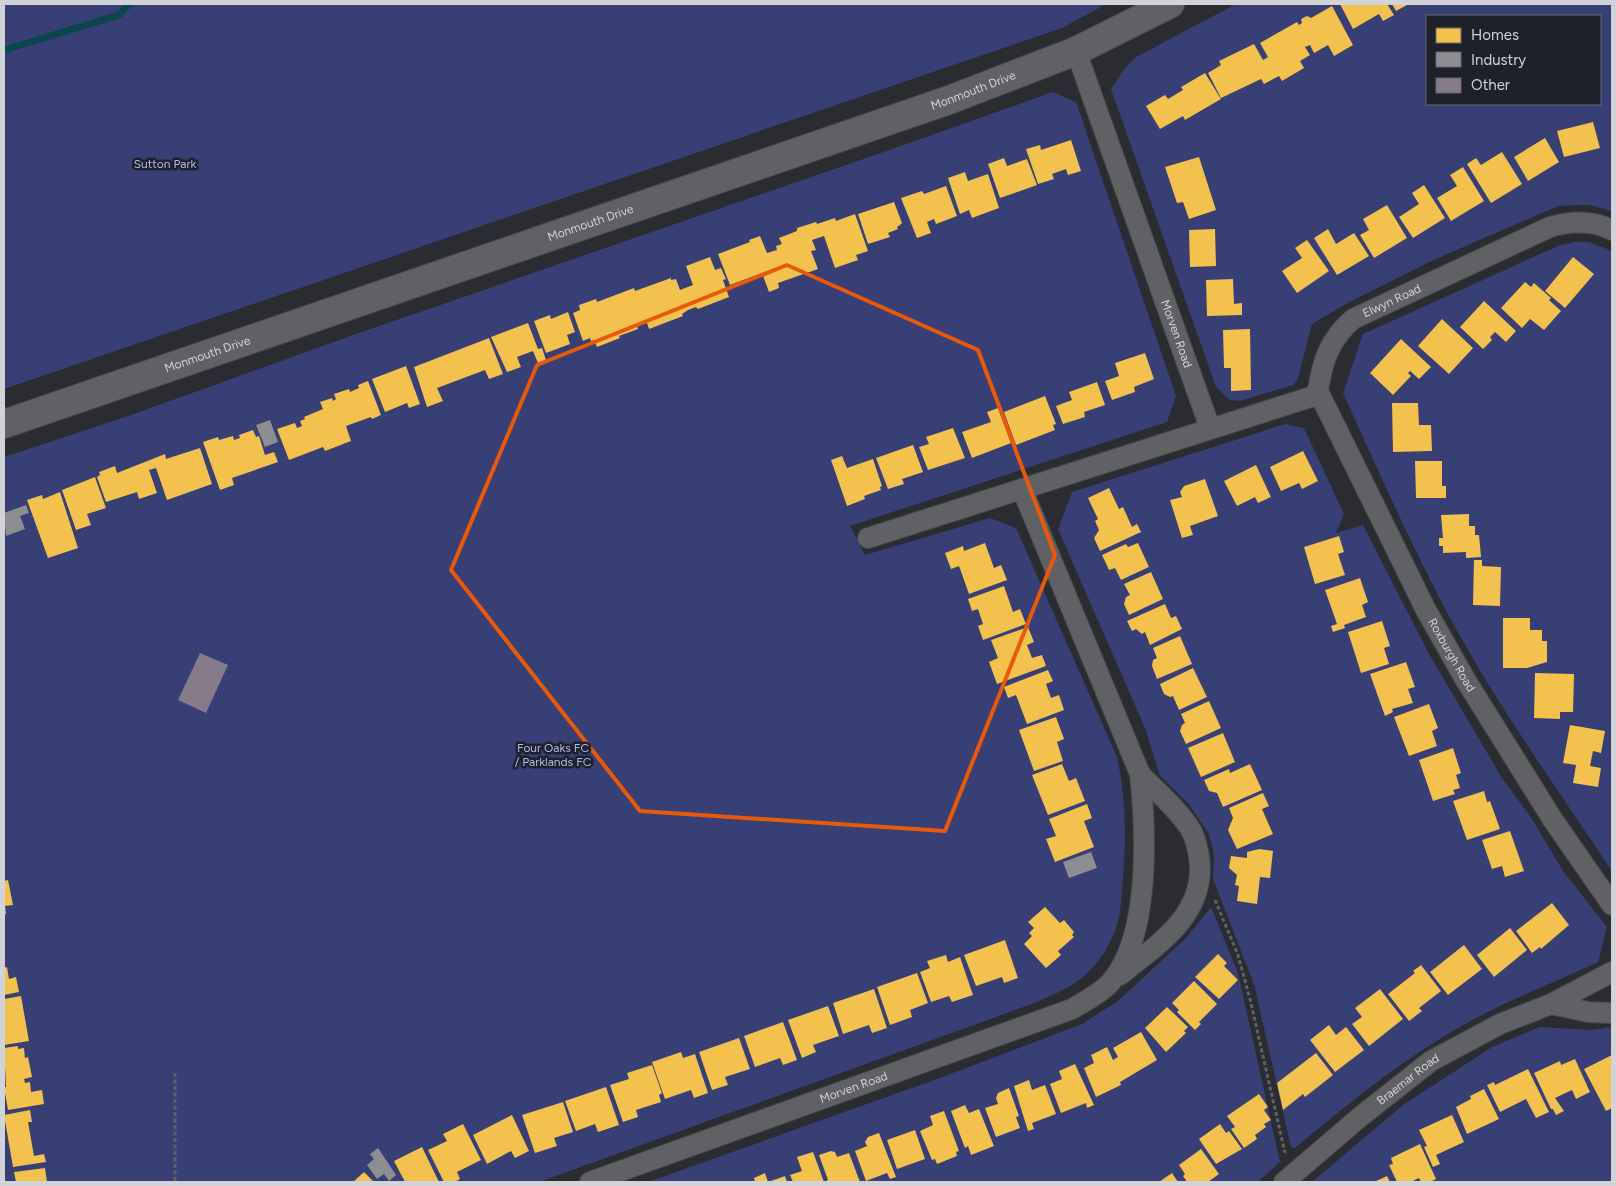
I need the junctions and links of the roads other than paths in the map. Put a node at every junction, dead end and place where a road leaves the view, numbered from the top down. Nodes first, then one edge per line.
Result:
1 (1170, 4) edge
2 (1076, 51) junction
3 (1612, 230) edge
4 (1318, 391) junction
5 (4, 424) edge
6 (1210, 428) junction
7 (1022, 489) junction
8 (868, 538) dead end
9 (1140, 774) junction
10 (1612, 905) edge
11 (1612, 972) edge
12 (1110, 983) junction
13 (1551, 1004) junction
14 (1612, 1013) edge
15 (1289, 1180) edge
16 (590, 1182) edge

1 - 2 street, Monmouth Drive
2 - 5 street, Monmouth Drive
2 - 6 street, Morven Road
3 - 4 street, Elwyn Road
4 - 6 street
4 - 10 street, Roxburgh Road
6 - 7 street
7 - 8 street
7 - 9 street, Morven Road
9 - 12 street, Morven Road
9 - 12 street, Morven Road
11 - 13 street, Braemar Road
12 - 16 street, Morven Road
13 - 14 street
13 - 15 street, Braemar Road

